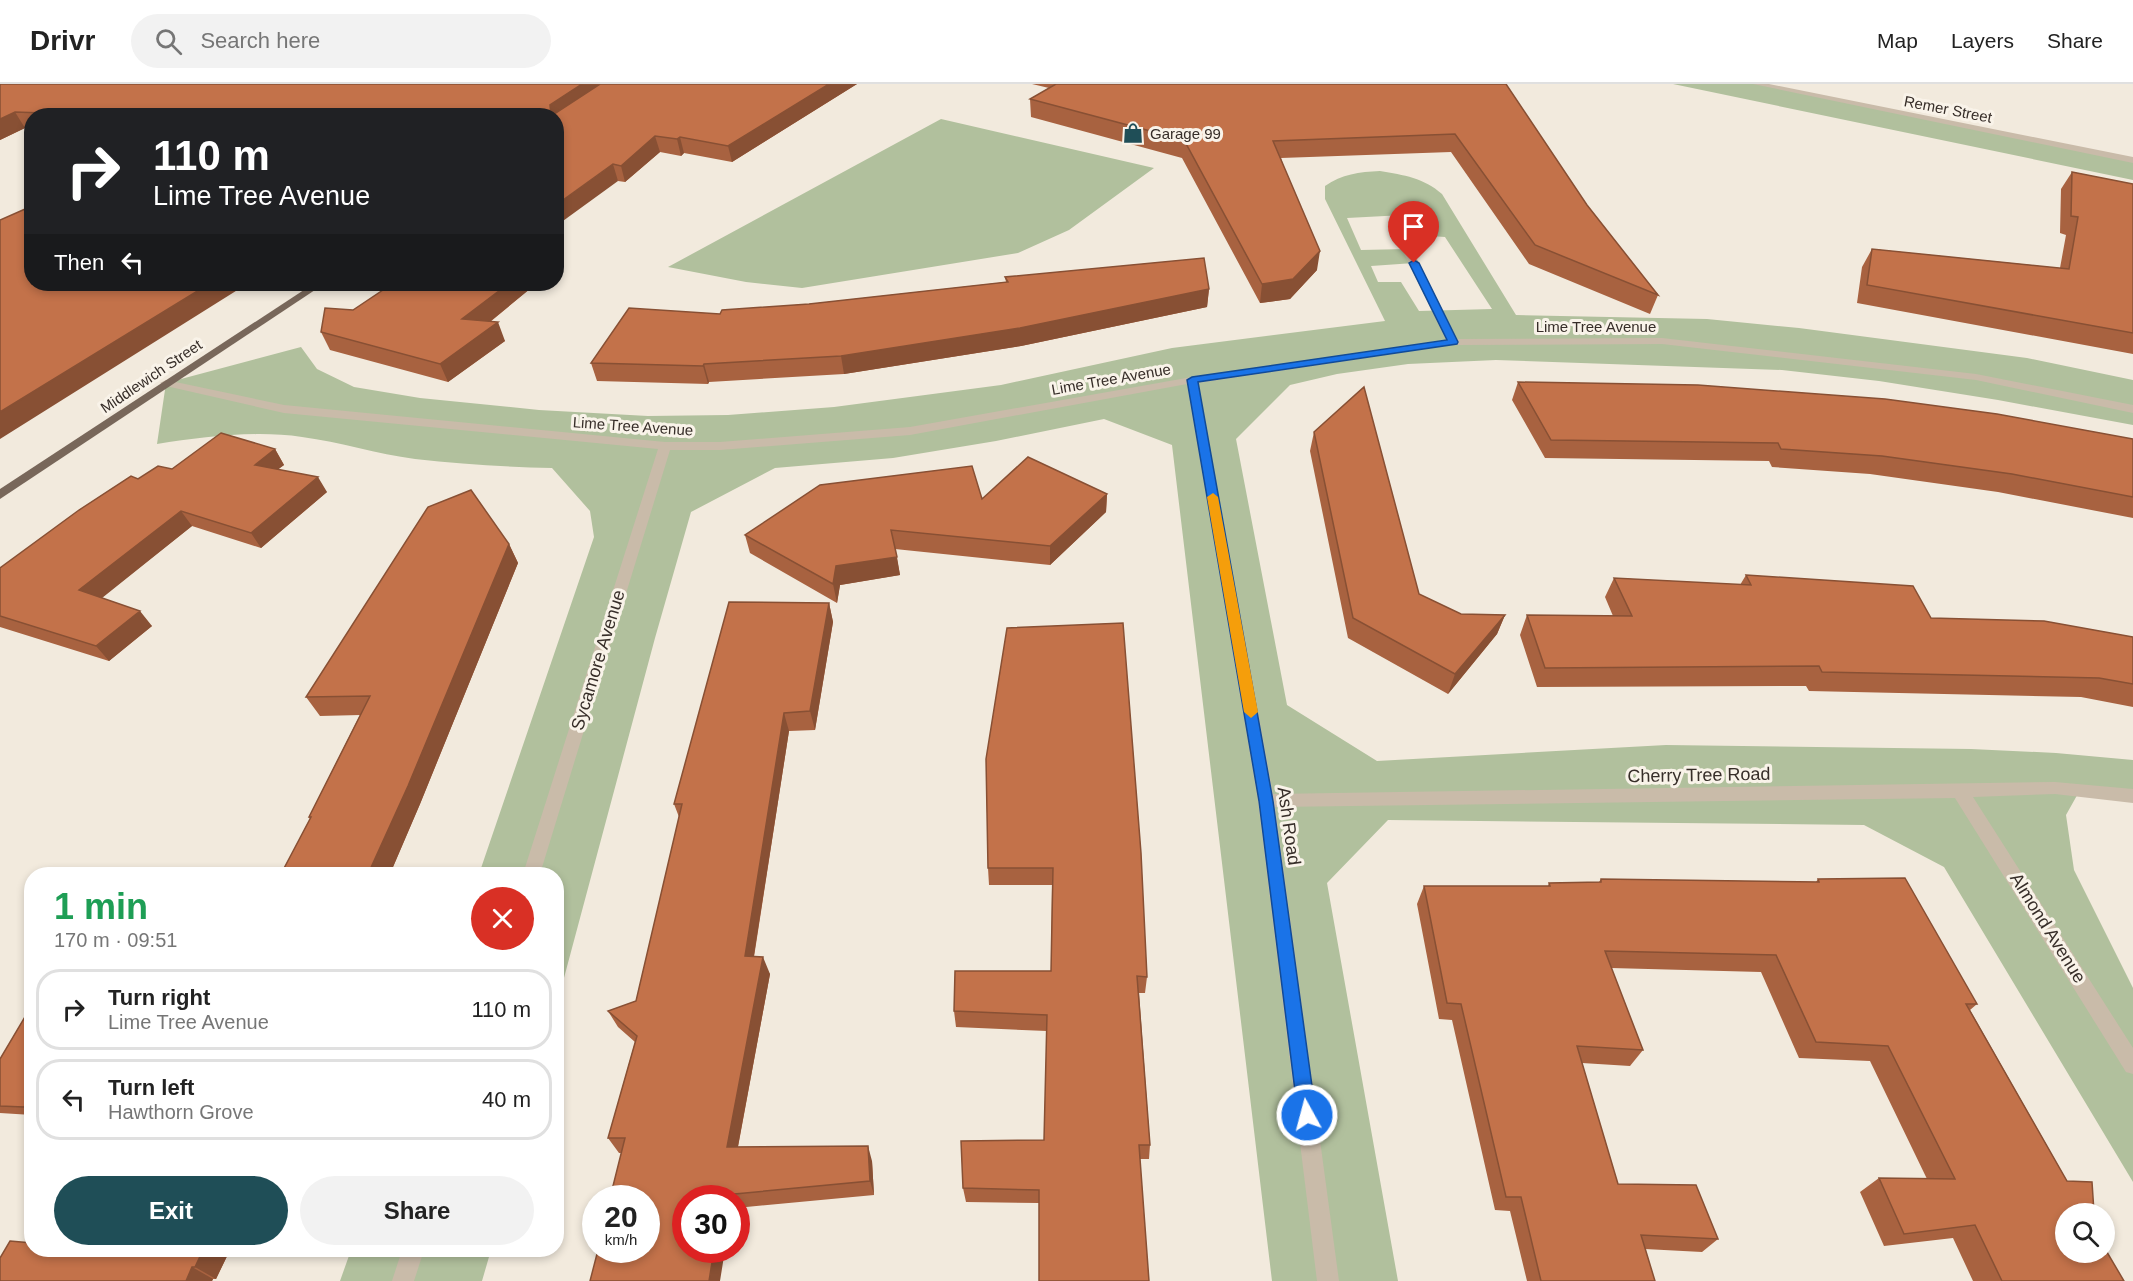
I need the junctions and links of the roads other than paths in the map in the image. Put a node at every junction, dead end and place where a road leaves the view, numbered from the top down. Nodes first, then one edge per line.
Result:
1 (1757, 84) edge
2 (2133, 160) edge
3 (1403, 241) dead end
4 (308, 291) edge
5 (1453, 342) junction
6 (1192, 380) junction
7 (166, 383) junction
8 (2133, 409) edge
9 (665, 446) junction
10 (0, 495) edge
11 (1960, 791) junction
12 (2133, 796) edge
13 (1266, 801) junction
14 (533, 867) edge
15 (2133, 1065) edge
16 (411, 1257) edge
17 (403, 1281) edge
18 (1328, 1281) edge

1 - 2 street, Remer Street
3 - 5 street
4 - 7 main road, Middlewich Street
5 - 6 street, Lime Tree Avenue
5 - 8 street, Lime Tree Avenue
6 - 9 street, Lime Tree Avenue
6 - 13 street, Ash Road
7 - 9 street, Lime Tree Avenue
7 - 10 main road, Middlewich Street
9 - 14 street, Sycamore Avenue
11 - 12 street, Cherry Tree Road
11 - 13 street, Cherry Tree Road
11 - 15 street, Almond Avenue
13 - 18 street, Ash Road
16 - 17 street

